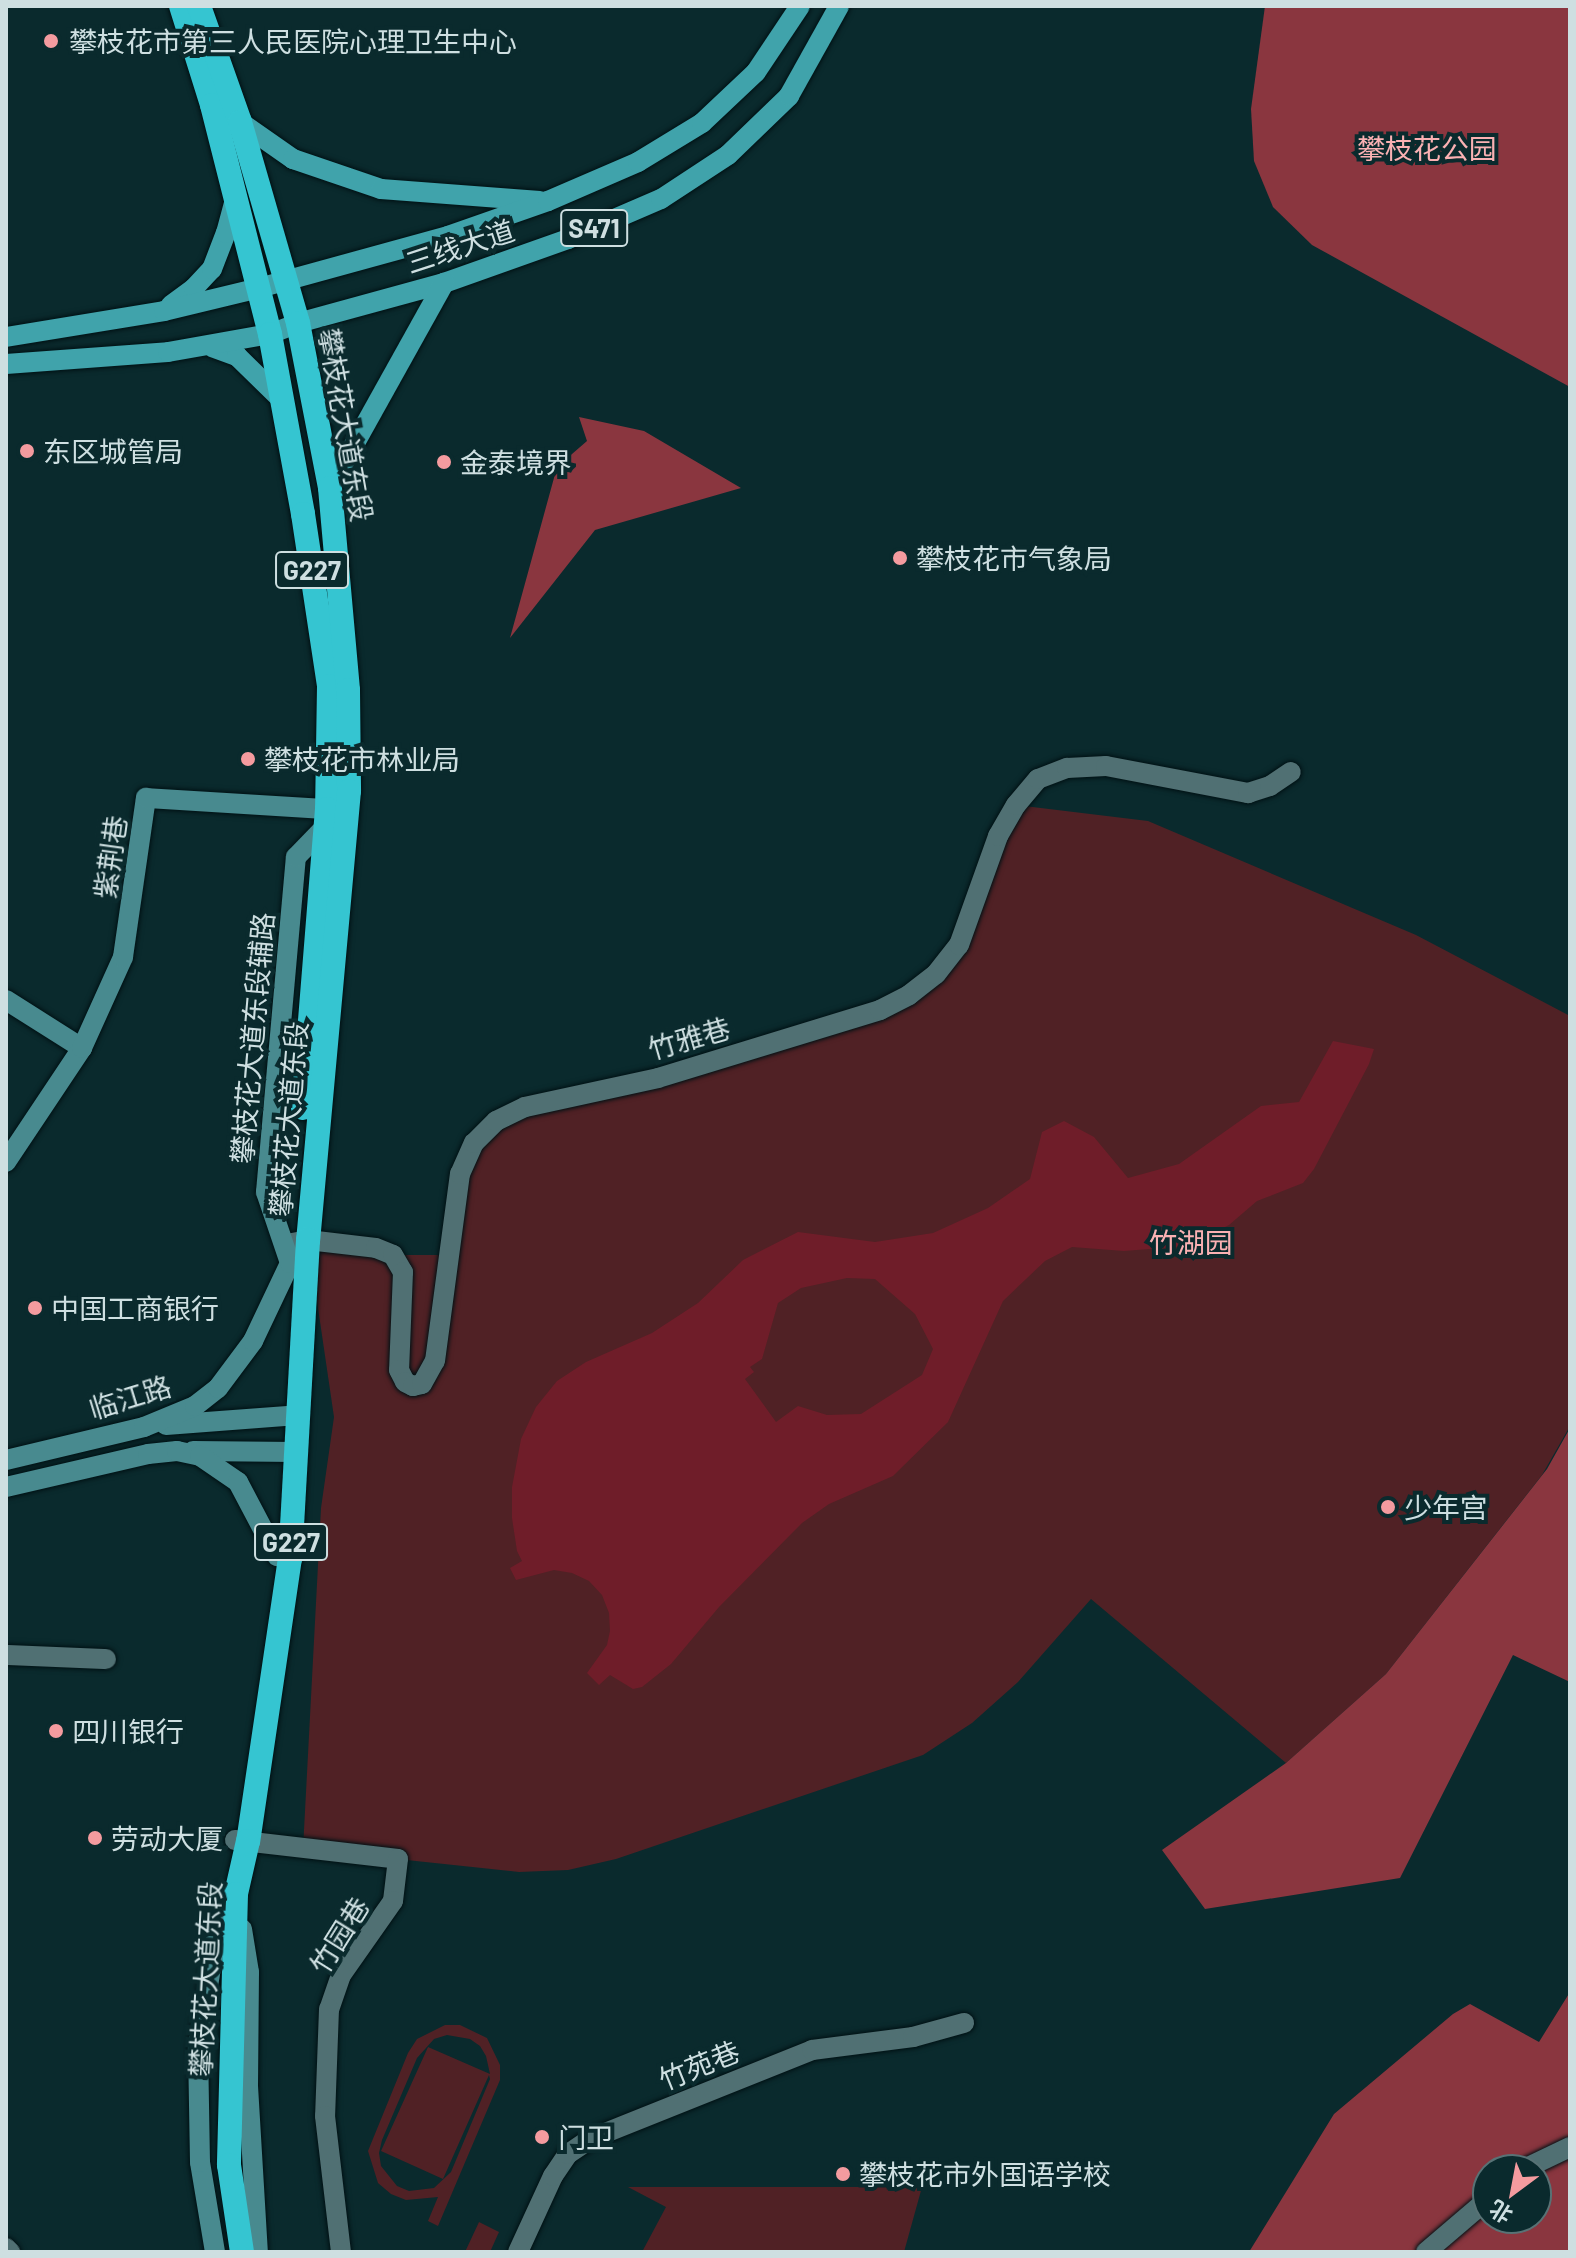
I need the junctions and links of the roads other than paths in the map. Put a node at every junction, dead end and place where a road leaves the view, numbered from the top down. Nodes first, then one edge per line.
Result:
1 (181, 6) edge
2 (199, 6) edge
3 (800, 6) edge
4 (839, 6) edge
5 (240, 122) junction
6 (236, 195) junction
7 (548, 201) junction
8 (287, 280) junction
9 (444, 283) junction
10 (259, 288) junction
11 (164, 311) junction
12 (298, 323) junction
13 (270, 334) junction
14 (6, 337) edge
15 (208, 346) junction
16 (6, 364) edge
17 (282, 400) junction
18 (330, 488) junction
19 (1291, 772) dead end
20 (326, 817) junction
21 (6, 1000) edge
22 (82, 1048) junction
23 (6, 1162) edge
24 (297, 1249) junction
25 (290, 1415) junction
26 (144, 1427) junction
27 (177, 1451) junction
28 (289, 1452) junction
29 (6, 1460) edge
30 (6, 1487) edge
31 (277, 1556) junction
32 (6, 1655) edge
33 (106, 1659) dead end
34 (241, 1840) junction
35 (230, 1894) junction
36 (964, 2023) dead end
37 (1472, 2213) edge
38 (215, 2252) edge
39 (230, 2252) edge
40 (242, 2252) edge
41 (258, 2252) edge
42 (341, 2252) edge
43 (518, 2252) edge
44 (1426, 2252) edge

1 - 6 highway, 攀枝花大道东段 / G227
2 - 5 highway, 攀枝花大道东段 / G227
3 - 7 main road, 三线大道 / S471
4 - 9 main road, 三线大道 / S471
5 - 7 main road
5 - 8 highway, 攀枝花大道东段 / G227
6 - 10 highway, 攀枝花大道东段 / G227
6 - 11 main road
7 - 8 main road, 三线大道 / S471
8 - 10 main road, 三线大道
8 - 12 highway, 攀枝花大道东段 / G227
9 - 12 main road, 三线大道 / S471
9 - 18 main road
10 - 11 main road, 三线大道
10 - 13 highway, 攀枝花大道东段 / G227
11 - 14 main road, 三线大道
12 - 13 main road, 三线大道 / S471
12 - 18 highway, 攀枝花大道东段 / G227
13 - 15 main road, 三线大道
13 - 17 highway, 攀枝花大道东段 / G227
15 - 16 main road, 三线大道
15 - 17 main road
17 - 20 highway, 攀枝花大道东段 / G227
18 - 24 highway, 攀枝花大道东段 / G227
19 - 24 street, 竹雅巷
20 - 22 street, 紫荆巷
20 - 24 highway, 攀枝花大道东段 / G227
21 - 22 street
22 - 23 street, 紫荆巷
24 - 25 highway, 攀枝花大道东段 / G227
24 - 26 street, 临江路
25 - 26 street
25 - 28 highway, 攀枝花大道东段 / G227
26 - 29 street, 临江路
27 - 28 street
27 - 30 street, 临江路
27 - 31 street, 临江路
28 - 31 highway, 攀枝花大道东段 / G227
28 - 34 highway, 攀枝花大道东段 / G227
31 - 34 highway, 攀枝花大道东段 / G227
32 - 33 street
34 - 35 highway, 攀枝花大道东段 / G227
34 - 42 street, 竹园巷
35 - 38 street, G227
35 - 39 highway, 攀枝花大道东段 / G227
35 - 40 highway, 攀枝花大道东段 / G227
35 - 41 street, G227
36 - 43 street, 竹苑巷
37 - 44 street

